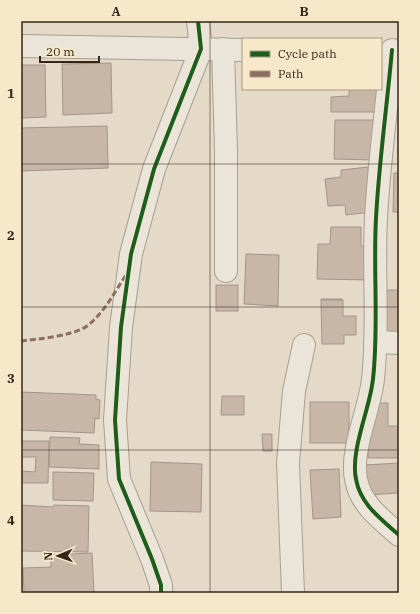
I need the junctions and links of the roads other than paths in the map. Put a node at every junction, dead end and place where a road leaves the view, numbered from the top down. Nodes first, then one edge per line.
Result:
1 (198, 21) edge
2 (21, 46) edge
3 (201, 49) junction
4 (233, 50) edge
5 (391, 50) edge
6 (226, 271) dead end
7 (375, 342) junction
8 (399, 343) edge
9 (304, 345) dead end
10 (399, 535) edge
11 (162, 593) edge
12 (293, 593) edge

1 - 3 street
2 - 3 street
3 - 4 street
3 - 11 street
4 - 6 street
5 - 7 street
7 - 8 street
7 - 10 street
9 - 12 street

